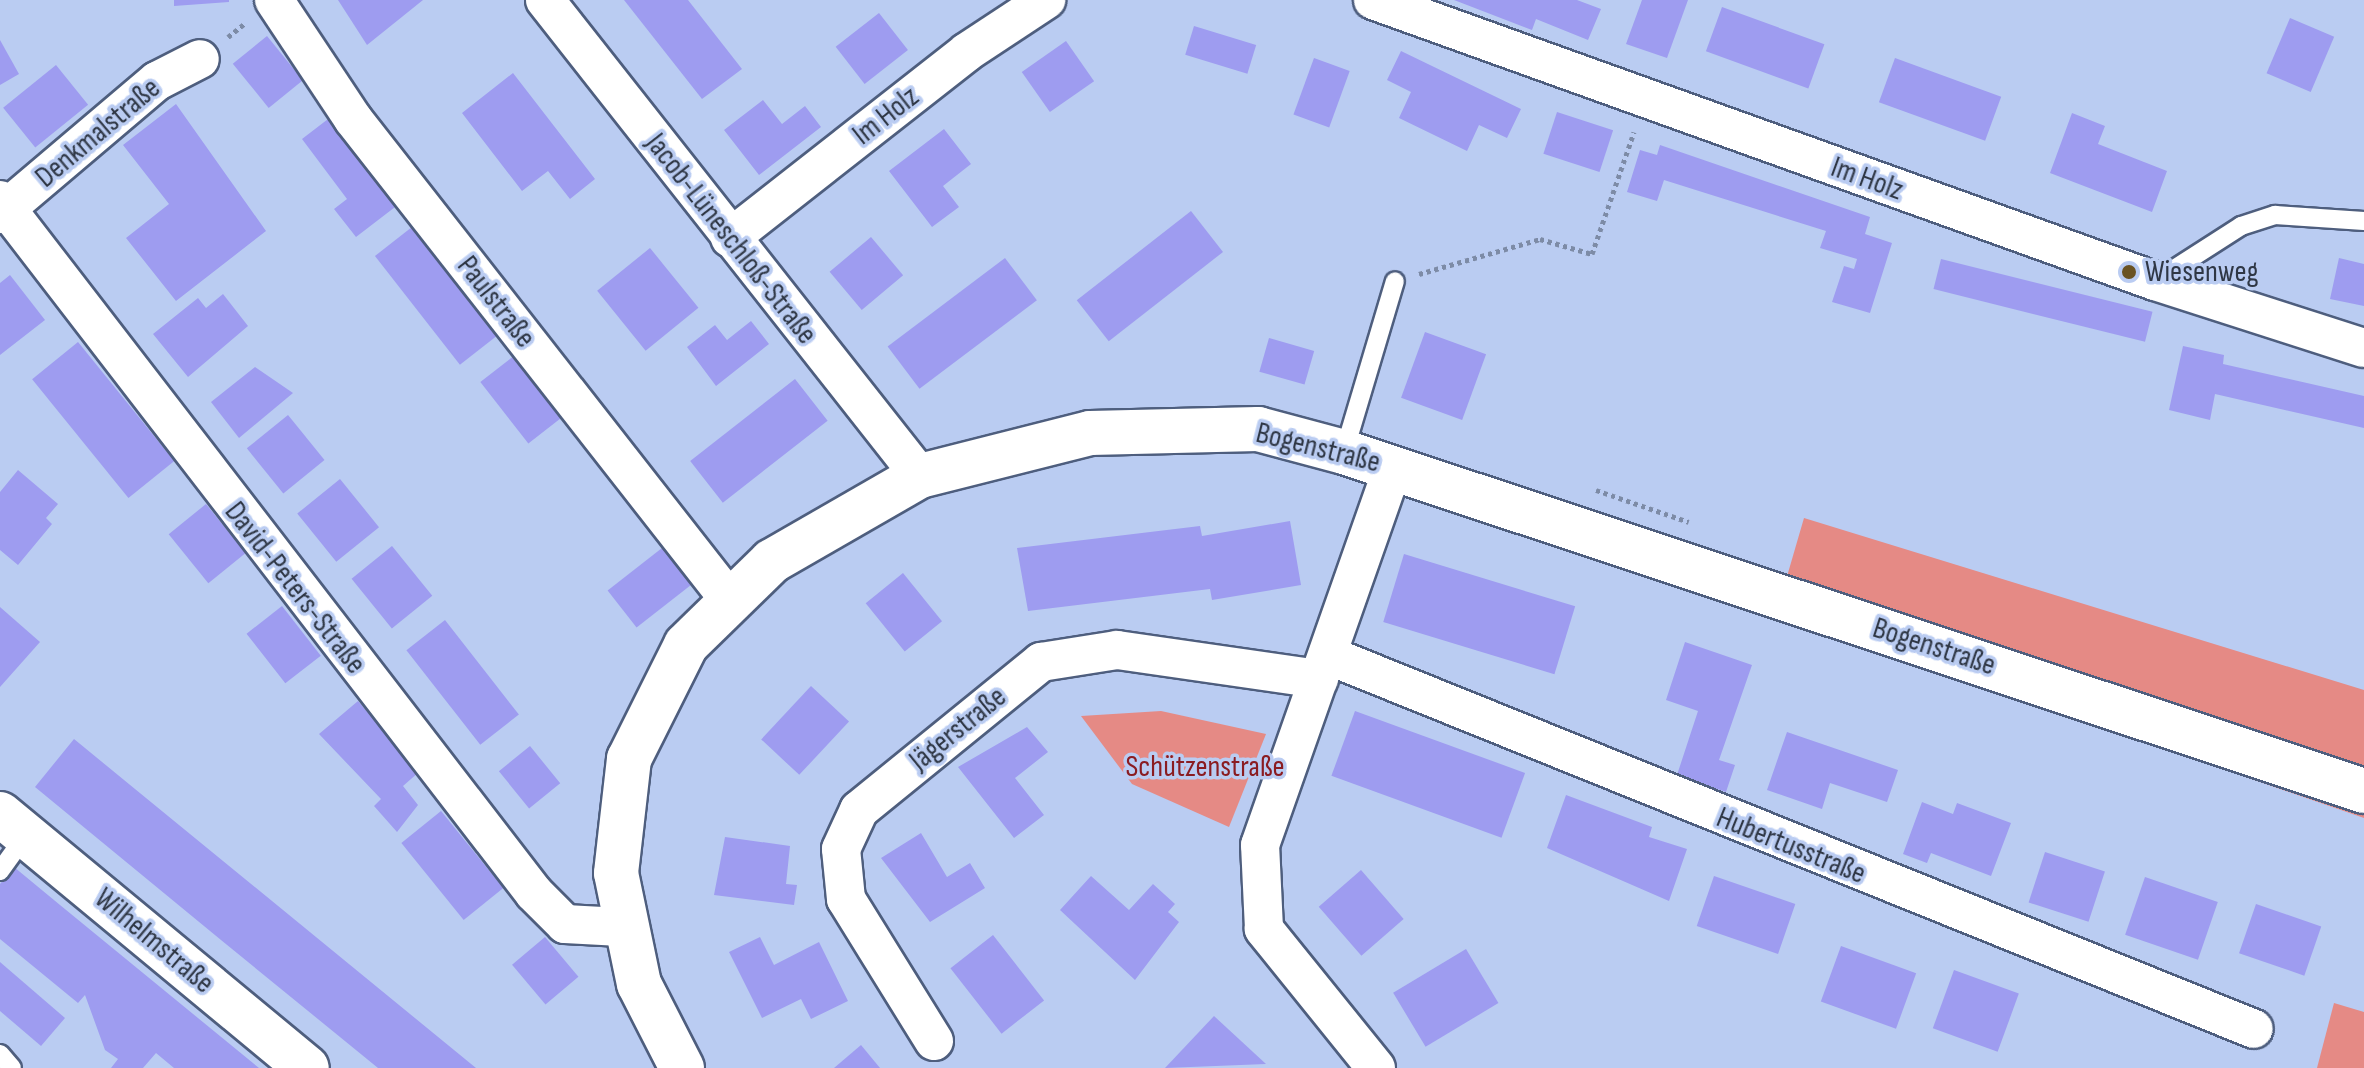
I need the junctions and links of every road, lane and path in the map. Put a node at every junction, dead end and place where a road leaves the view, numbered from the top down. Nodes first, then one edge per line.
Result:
1 (545, 0) edge
2 (1046, 0) edge
3 (1373, 0) edge
4 (272, 1) edge
5 (200, 59) joint
6 (1646, 98) junction
7 (2, 208) edge
8 (2364, 221) edge
9 (730, 238) junction
10 (1395, 281) joint
11 (2155, 281) junction
12 (2364, 348) edge
13 (1344, 452) junction
14 (1393, 467) junction
15 (920, 476) junction
16 (728, 598) junction
17 (1324, 667) junction
18 (2364, 791) edge
19 (13, 825) edge
20 (0, 871) edge
21 (621, 927) junction
22 (2254, 1029) dead end
23 (934, 1041) dead end
24 (0, 1054) edge
25 (12, 1068) edge
26 (307, 1068) edge
27 (682, 1068) edge
28 (1376, 1068) edge

1 - 9 street, Jacob-Lüneschloß-Straße
2 - 9 street, Im Holz
3 - 6 street, Im Holz
4 - 5 path
4 - 16 street, Paulstraße
5 - 7 street, Denkmalstraße
6 - 10 path
6 - 11 street, Im Holz
7 - 21 street, David-Peters-Straße
8 - 11 lane
9 - 15 street, Jacob-Lüneschloß-Straße
10 - 13 lane
11 - 12 street, Im Holz
13 - 14 main road, Bogenstraße
13 - 15 main road, Bogenstraße
14 - 17 street
14 - 18 main road, Bogenstraße
15 - 16 main road, Bogenstraße
16 - 21 main road, Bogenstraße
17 - 22 street, Hubertusstraße
17 - 23 street, Jägerstraße
17 - 28 street
19 - 20 lane
19 - 26 main road, Wilhelmstraße
21 - 27 main road, Bogenstraße
24 - 25 lane

